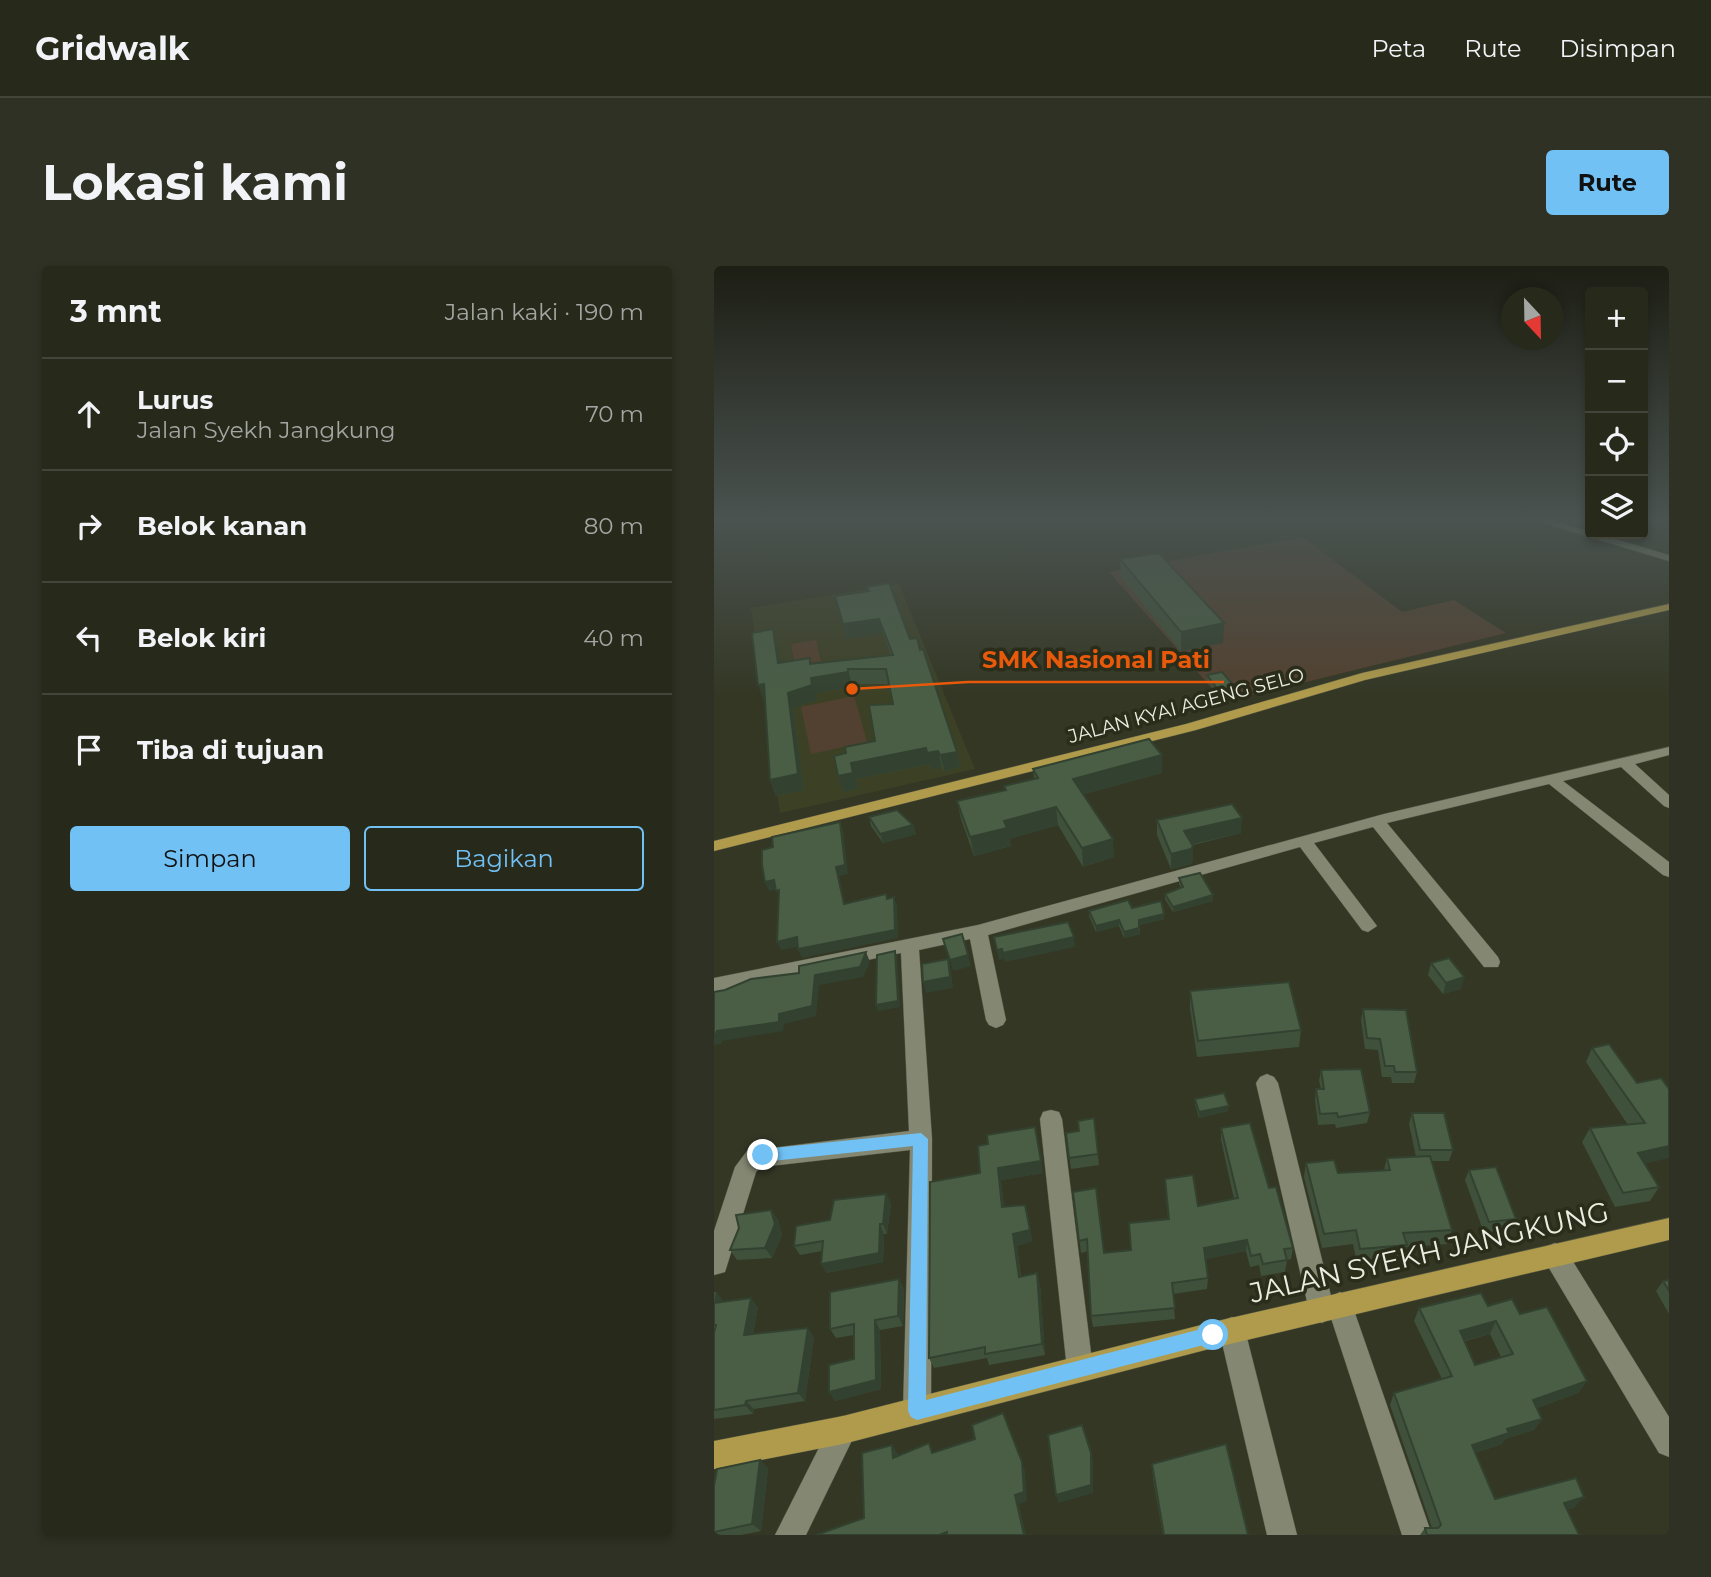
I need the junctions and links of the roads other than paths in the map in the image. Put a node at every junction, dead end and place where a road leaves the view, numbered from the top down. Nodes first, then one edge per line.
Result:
1 (1667, 609) edge
2 (1669, 751) edge
3 (1622, 760) junction
4 (1553, 780) junction
5 (1669, 803) edge
6 (1377, 821) junction
7 (1304, 841) junction
8 (714, 846) edge
9 (1669, 871) edge
10 (1368, 926) dead end
11 (978, 931) junction
12 (910, 945) junction
13 (1491, 962) dead end
14 (714, 985) edge
15 (996, 1020) dead end
16 (1267, 1083) dead end
17 (1051, 1119) dead end
18 (921, 1139) junction
19 (1669, 1229) edge
20 (1555, 1255) junction
21 (716, 1264) dead end
22 (1331, 1307) junction
23 (1232, 1330) junction
24 (1080, 1369) junction
25 (917, 1411) junction
26 (842, 1430) junction
27 (1669, 1443) edge
28 (714, 1455) edge
29 (790, 1535) edge
30 (1282, 1535) edge
31 (1417, 1535) edge

1 - 8 main road, JALAN KYAI AGENG SELO
2 - 3 street
3 - 4 street
3 - 5 street
4 - 6 street
4 - 9 street
6 - 7 street
6 - 13 street
7 - 10 street
7 - 11 street
11 - 12 street
11 - 15 street
12 - 14 street
12 - 18 street
16 - 22 street
17 - 24 street
18 - 21 street
18 - 25 street
19 - 20 main road, JALAN SYEKH JANGKUNG
20 - 22 main road, JALAN SYEKH JANGKUNG
20 - 27 street
22 - 23 main road, JALAN SYEKH JANGKUNG
22 - 31 street
23 - 24 main road, JALAN SYEKH JANGKUNG
23 - 30 street
24 - 25 main road, JALAN SYEKH JANGKUNG
25 - 26 main road, JALAN SYEKH JANGKUNG
26 - 28 main road, JALAN SYEKH JANGKUNG
26 - 29 street

